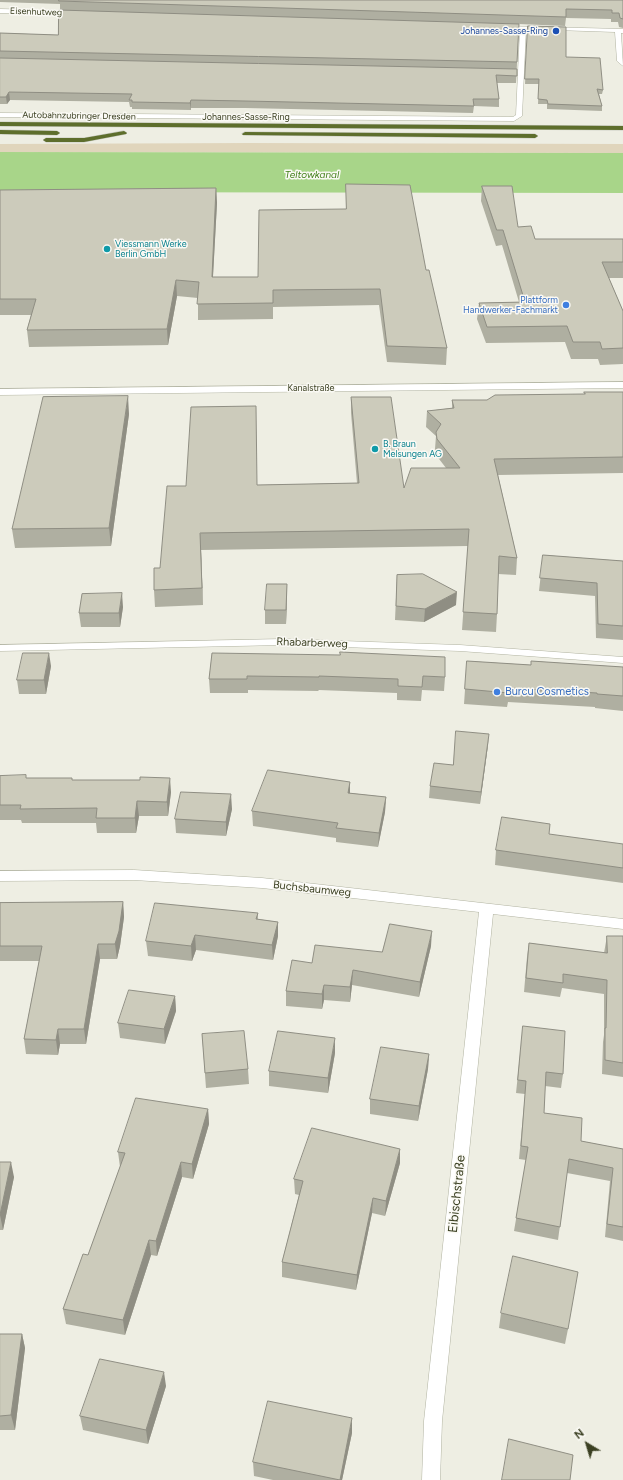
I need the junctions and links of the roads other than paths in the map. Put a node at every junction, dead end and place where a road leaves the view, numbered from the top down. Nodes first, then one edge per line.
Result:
1 (0, 11) edge
2 (79, 14) edge
3 (498, 27) edge
4 (523, 28) junction
5 (621, 31) edge
6 (623, 64) edge
7 (0, 115) edge
8 (0, 124) edge
9 (623, 128) edge
10 (0, 132) edge
11 (124, 133) junction
12 (132, 134) dead end
13 (236, 134) dead end
14 (545, 136) dead end
15 (38, 140) dead end
16 (623, 386) edge
17 (0, 392) edge
18 (0, 648) edge
19 (623, 660) edge
20 (0, 876) edge
21 (486, 908) junction
22 (623, 924) edge
23 (431, 1480) edge

1 - 2 street, Eisenhutweg
3 - 4 street
4 - 5 street
4 - 7 street, Johannes-Sasse-Ring
5 - 6 street
8 - 9 highway, Autobahnzubringer Dresden
10 - 11 highway
11 - 12 highway
11 - 15 highway
13 - 14 highway
16 - 17 street, Kanalstraße
18 - 19 street, Rhabarberweg
20 - 21 street, Buchsbaumweg
21 - 22 street, Buchsbaumweg
21 - 23 street, Eibischstraße

